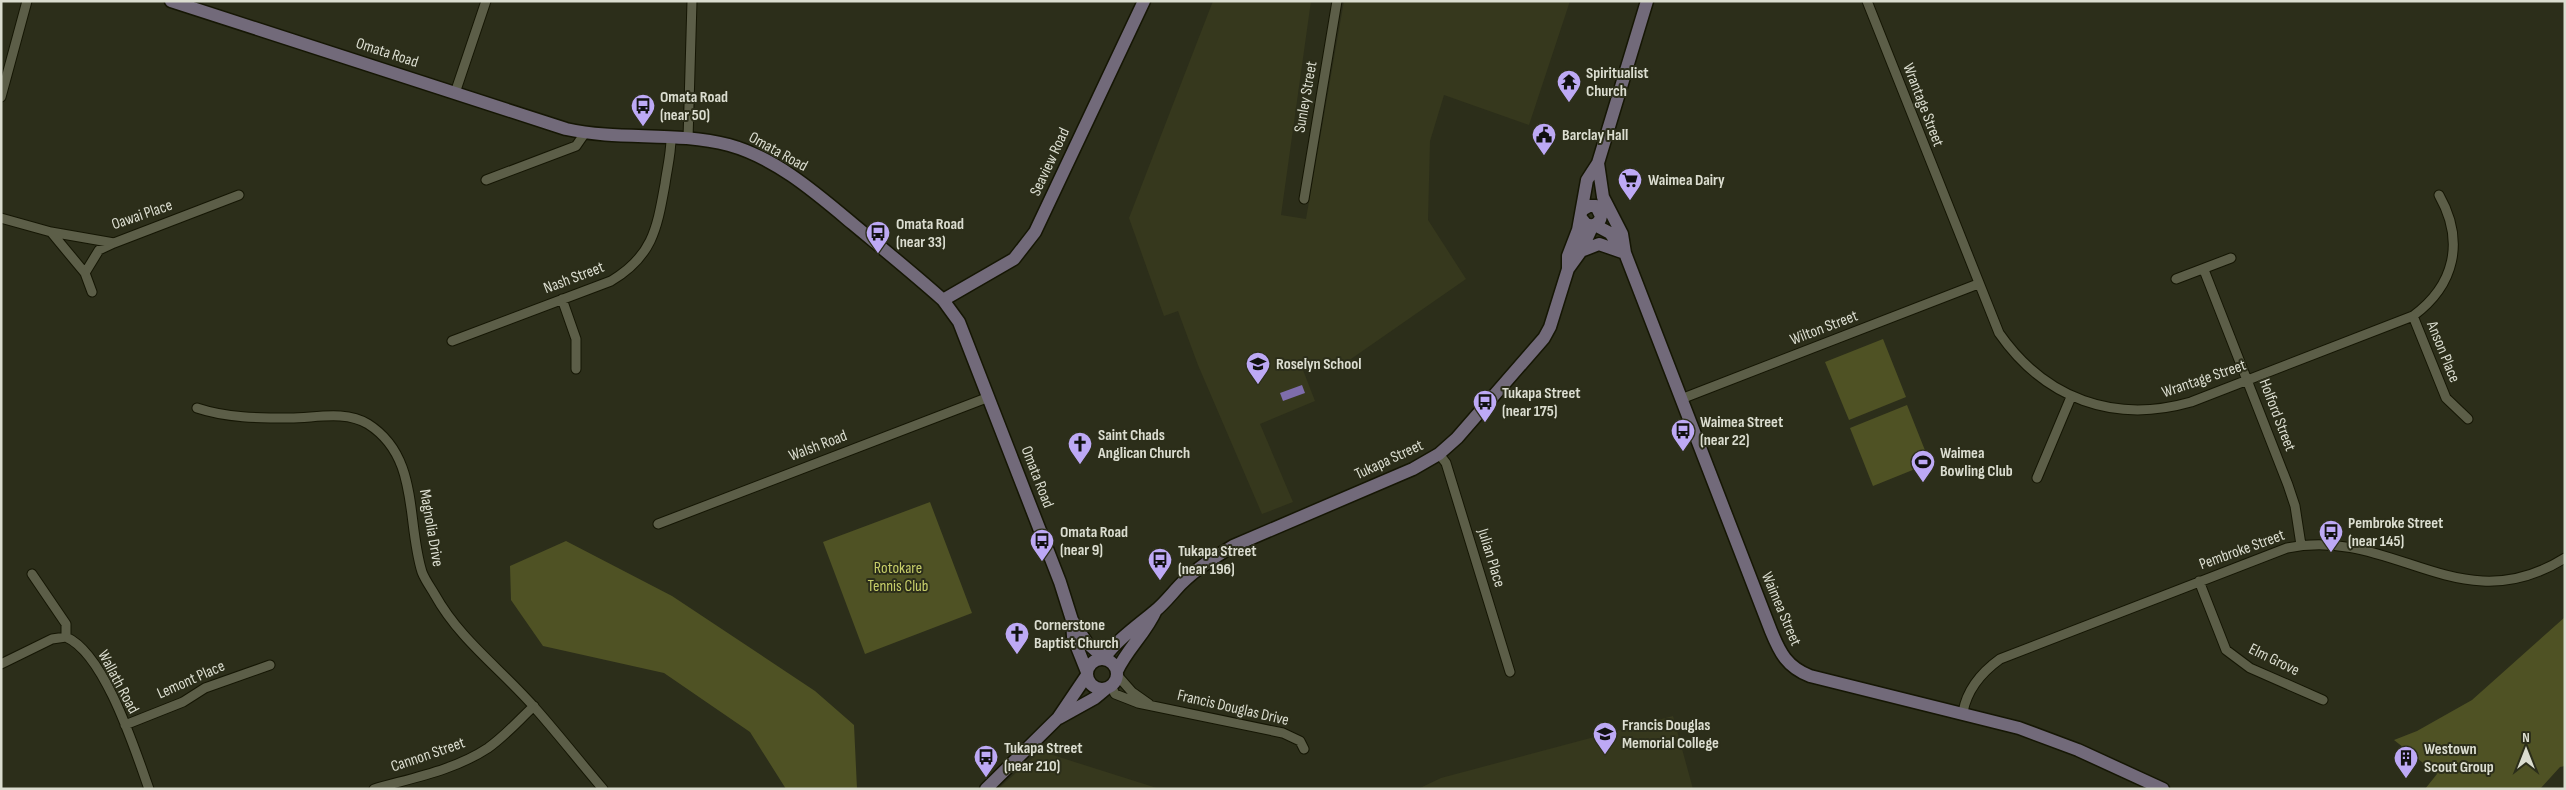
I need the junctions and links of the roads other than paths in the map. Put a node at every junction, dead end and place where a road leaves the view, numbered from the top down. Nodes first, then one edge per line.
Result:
1 (27, 1) edge
2 (171, 1) edge
3 (486, 1) edge
4 (692, 1) edge
5 (1144, 1) edge
6 (1337, 1) edge
7 (1647, 1) edge
8 (1867, 1) edge
9 (455, 93) junction
10 (1, 97) edge
11 (585, 133) junction
12 (671, 138) junction
13 (688, 139) junction
14 (1598, 163) junction
15 (486, 180) dead end
16 (239, 195) dead end
17 (2440, 195) dead end
18 (1304, 199) dead end
19 (1604, 209) junction
20 (1582, 214) junction
21 (1, 218) edge
22 (1594, 225) junction
23 (51, 232) junction
24 (114, 242) junction
25 (1581, 251) junction
26 (1625, 252) junction
27 (2231, 258) dead end
28 (1568, 268) junction
29 (2204, 270) junction
30 (85, 273) junction
31 (2176, 279) dead end
32 (1978, 284) junction
33 (92, 292) dead end
34 (562, 299) junction
35 (943, 300) junction
36 (2413, 316) junction
37 (452, 341) dead end
38 (576, 368) dead end
39 (2247, 380) junction
40 (989, 397) junction
41 (2071, 397) junction
42 (1681, 399) junction
43 (197, 408) dead end
44 (2468, 419) dead end
45 (1439, 454) junction
46 (2037, 478) dead end
47 (658, 524) dead end
48 (2301, 545) junction
49 (2565, 558) edge
50 (32, 574) dead end
51 (2199, 581) junction
52 (1156, 610) junction
53 (1072, 620) junction
54 (66, 637) junction
55 (1104, 658) junction
56 (1, 664) edge
57 (270, 665) dead end
58 (1510, 672) dead end
59 (1087, 673) junction
60 (1113, 680) junction
61 (2323, 700) dead end
62 (1150, 704) junction
63 (534, 706) junction
64 (1963, 712) junction
65 (1058, 718) junction
66 (125, 725) junction
67 (1304, 749) dead end
68 (150, 789) edge
69 (374, 789) edge
70 (603, 789) edge
71 (986, 789) edge
72 (2163, 789) edge

1 - 10 street
2 - 9 main road, Omata Road
3 - 9 street
4 - 13 street
5 - 35 main road, Seaview Road
6 - 18 street, Sunley Street
7 - 14 main road, Tukapa Street
8 - 32 street, Wrantage Street
9 - 11 main road, Omata Road
11 - 12 main road, Omata Road
11 - 15 street
12 - 13 main road, Omata Road
12 - 34 street, Nash Street
13 - 35 main road, Omata Road
14 - 19 main road, Waimea Street
14 - 20 main road, Tukapa Street
16 - 24 street, Oawai Place
17 - 36 street, Wrantage Street
19 - 20 main road
19 - 22 main road
19 - 26 main road, Waimea Street
20 - 22 main road
20 - 28 main road, Tukapa Street
21 - 23 street, Oawai Place
22 - 25 main road, Tukapa Street
22 - 26 main road, Waimea Street
23 - 24 street, Oawai Place
23 - 30 street
24 - 30 street
25 - 26 main road
25 - 28 main road, Tukapa Street
26 - 42 main road, Waimea Street
27 - 29 street
28 - 45 main road, Tukapa Street
29 - 31 street
29 - 39 street, Holford Street
30 - 33 street
32 - 41 street, Wrantage Street
32 - 42 street, Wilton Street
34 - 37 street, Nash Street
34 - 38 street
35 - 40 main road, Omata Road
36 - 39 street, Wrantage Street
36 - 44 street, Anson Place
39 - 41 street, Wrantage Street
39 - 48 street, Holford Street
40 - 47 street, Walsh Road
40 - 53 main road, Omata Road
41 - 46 street
42 - 64 main road, Waimea Street
43 - 63 street, Magnolia Drive
45 - 52 main road, Tukapa Street
45 - 58 street, Julian Place
48 - 49 street, Pembroke Street
48 - 51 street, Pembroke Street
50 - 54 street
51 - 61 street, Elm Grove
51 - 64 street, Pembroke Street
52 - 55 main road, Tukapa Street
52 - 60 main road, Tukapa Street
53 - 55 main road, Omata Road
53 - 59 main road, Omata Road
54 - 56 street
54 - 66 street, Wallath Road
55 - 59 main road
55 - 60 main road
57 - 66 street, Lemont Place
59 - 60 main road
59 - 65 main road, Tukapa Street
60 - 62 street, Francis Douglas Drive
60 - 62 street, Francis Douglas Drive
60 - 65 main road, Tukapa Street
62 - 67 street, Francis Douglas Drive
63 - 69 street, Cannon Street
63 - 70 street, Magnolia Drive
64 - 72 main road, Waimea Street
65 - 71 main road, Tukapa Street
66 - 68 street, Wallath Road

